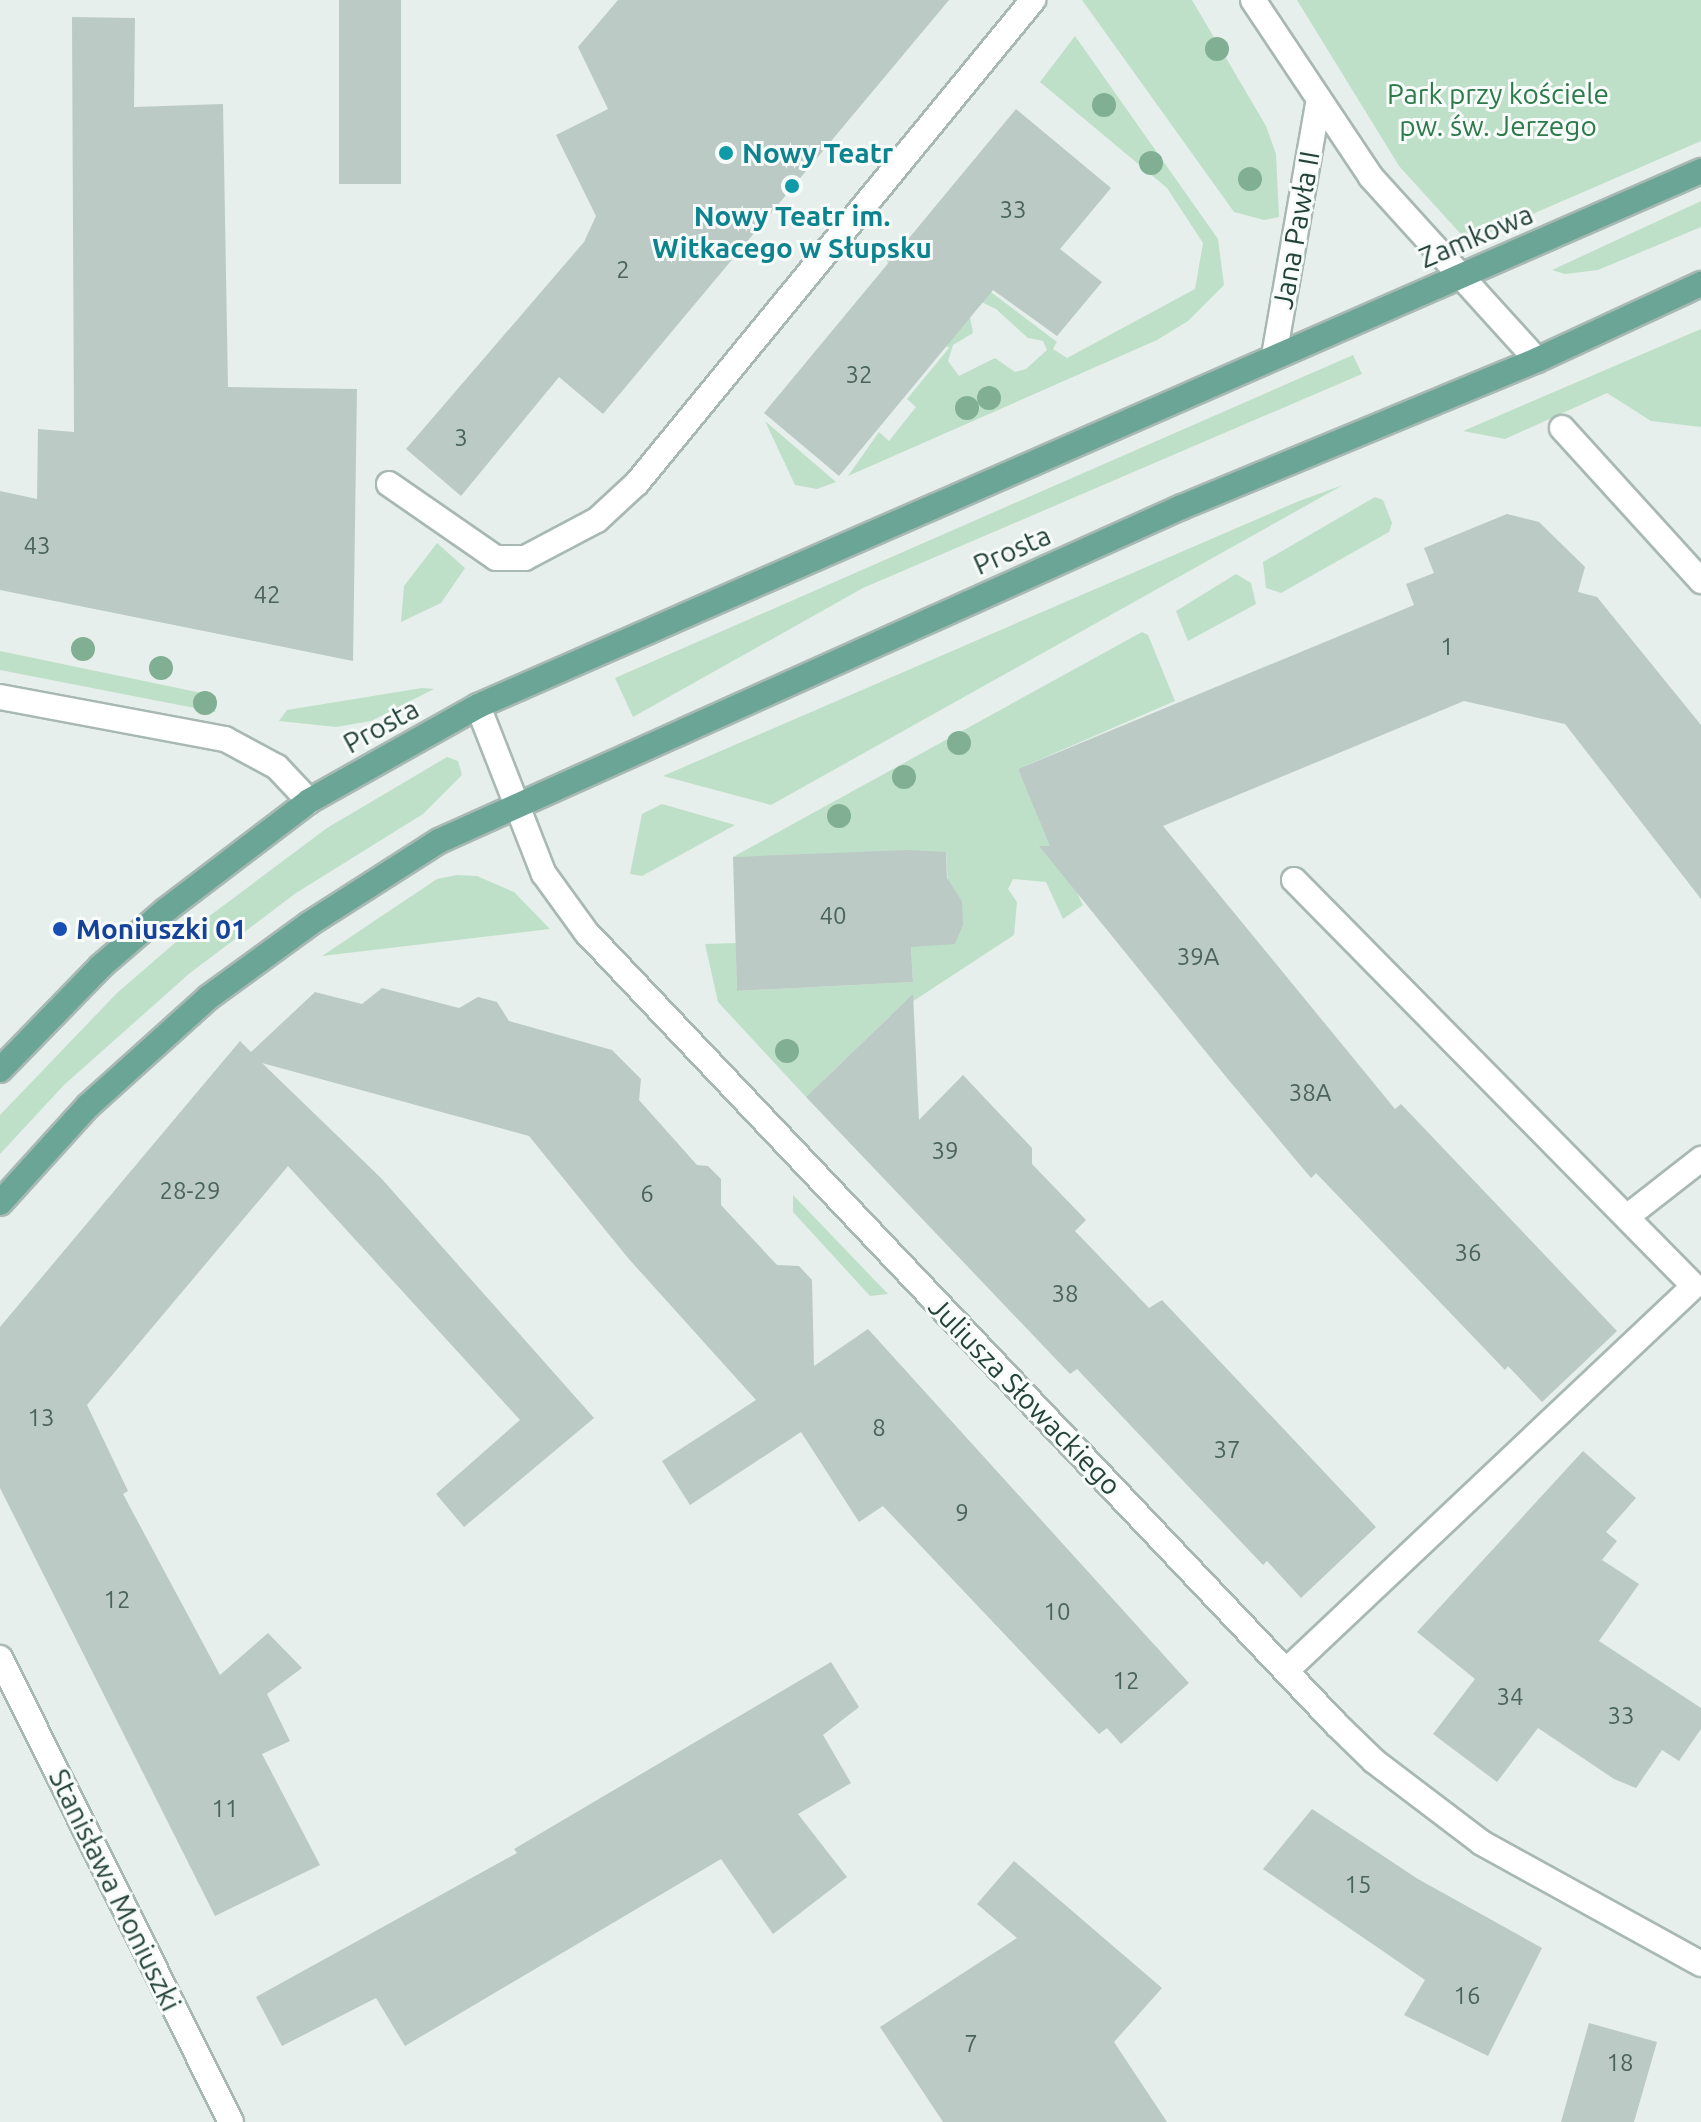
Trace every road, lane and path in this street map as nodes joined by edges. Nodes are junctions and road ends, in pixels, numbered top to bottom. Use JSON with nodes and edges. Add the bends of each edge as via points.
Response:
{"nodes":[{"id":1,"x":1033,"y":0,"type":"edge"},
{"id":2,"x":1253,"y":0,"type":"edge"},
{"id":3,"x":1318,"y":105,"type":"junction"},
{"id":4,"x":1701,"y":171,"type":"edge"},
{"id":5,"x":1456,"y":277,"type":"junction"},
{"id":6,"x":1701,"y":284,"type":"edge"},
{"id":7,"x":1274,"y":356,"type":"junction"},
{"id":8,"x":1537,"y":360,"type":"junction"},
{"id":9,"x":1562,"y":428,"type":"dead end"},
{"id":10,"x":389,"y":484,"type":"dead end"},
{"id":11,"x":1701,"y":581,"type":"edge"},
{"id":12,"x":0,"y":697,"type":"edge"},
{"id":13,"x":478,"y":706,"type":"junction"},
{"id":14,"x":309,"y":801,"type":"junction"},
{"id":15,"x":516,"y":803,"type":"junction"},
{"id":16,"x":1294,"y":880,"type":"dead end"},
{"id":17,"x":0,"y":1070,"type":"edge"},
{"id":18,"x":1701,"y":1159,"type":"edge"},
{"id":19,"x":0,"y":1203,"type":"edge"},
{"id":20,"x":1628,"y":1216,"type":"junction"},
{"id":21,"x":0,"y":1658,"type":"edge"},
{"id":22,"x":1286,"y":1671,"type":"junction"},
{"id":23,"x":1701,"y":1964,"type":"edge"},
{"id":24,"x":231,"y":2122,"type":"edge"}],
"edges":[{"from":1,"to":10,"type":"street","via":[[637,483],[597,520],[525,558],[496,558]]},
{"from":2,"to":3,"type":"street","name":"Jana Pawła II"},
{"from":3,"to":5,"type":"street","name":"Jana Pawła II"},
{"from":3,"to":7,"type":"street","name":"Jana Pawła II"},
{"from":4,"to":5,"type":"main road","name":"Zamkowa"},
{"from":5,"to":7,"type":"main road","name":"Zamkowa"},
{"from":5,"to":8,"type":"street","name":"Jana Pawła II"},
{"from":6,"to":8,"type":"main road"},
{"from":7,"to":13,"type":"main road","name":"Prosta"},
{"from":8,"to":15,"type":"main road","name":"Prosta","via":[[1182,507]]},
{"from":9,"to":11,"type":"street"},
{"from":12,"to":14,"type":"street","via":[[225,739],[277,767]]},
{"from":13,"to":14,"type":"main road","name":"Prosta"},
{"from":13,"to":15,"type":"street","name":"Juliusza Słowackiego"},
{"from":14,"to":17,"type":"main road","name":"Prosta","via":[[100,967]]},
{"from":15,"to":19,"type":"main road","name":"Prosta","via":[[366,886],[219,989],[88,1106]]},
{"from":15,"to":22,"type":"street","name":"Juliusza Słowackiego","via":[[544,874],[586,932]]},
{"from":16,"to":20,"type":"street"},
{"from":18,"to":20,"type":"street"},
{"from":20,"to":22,"type":"street","via":[[1694,1286]]},
{"from":21,"to":24,"type":"street","name":"Stanisława Moniuszki"},
{"from":22,"to":23,"type":"street","name":"Juliusza Słowackiego","via":[[1374,1761],[1482,1843]]}]}
